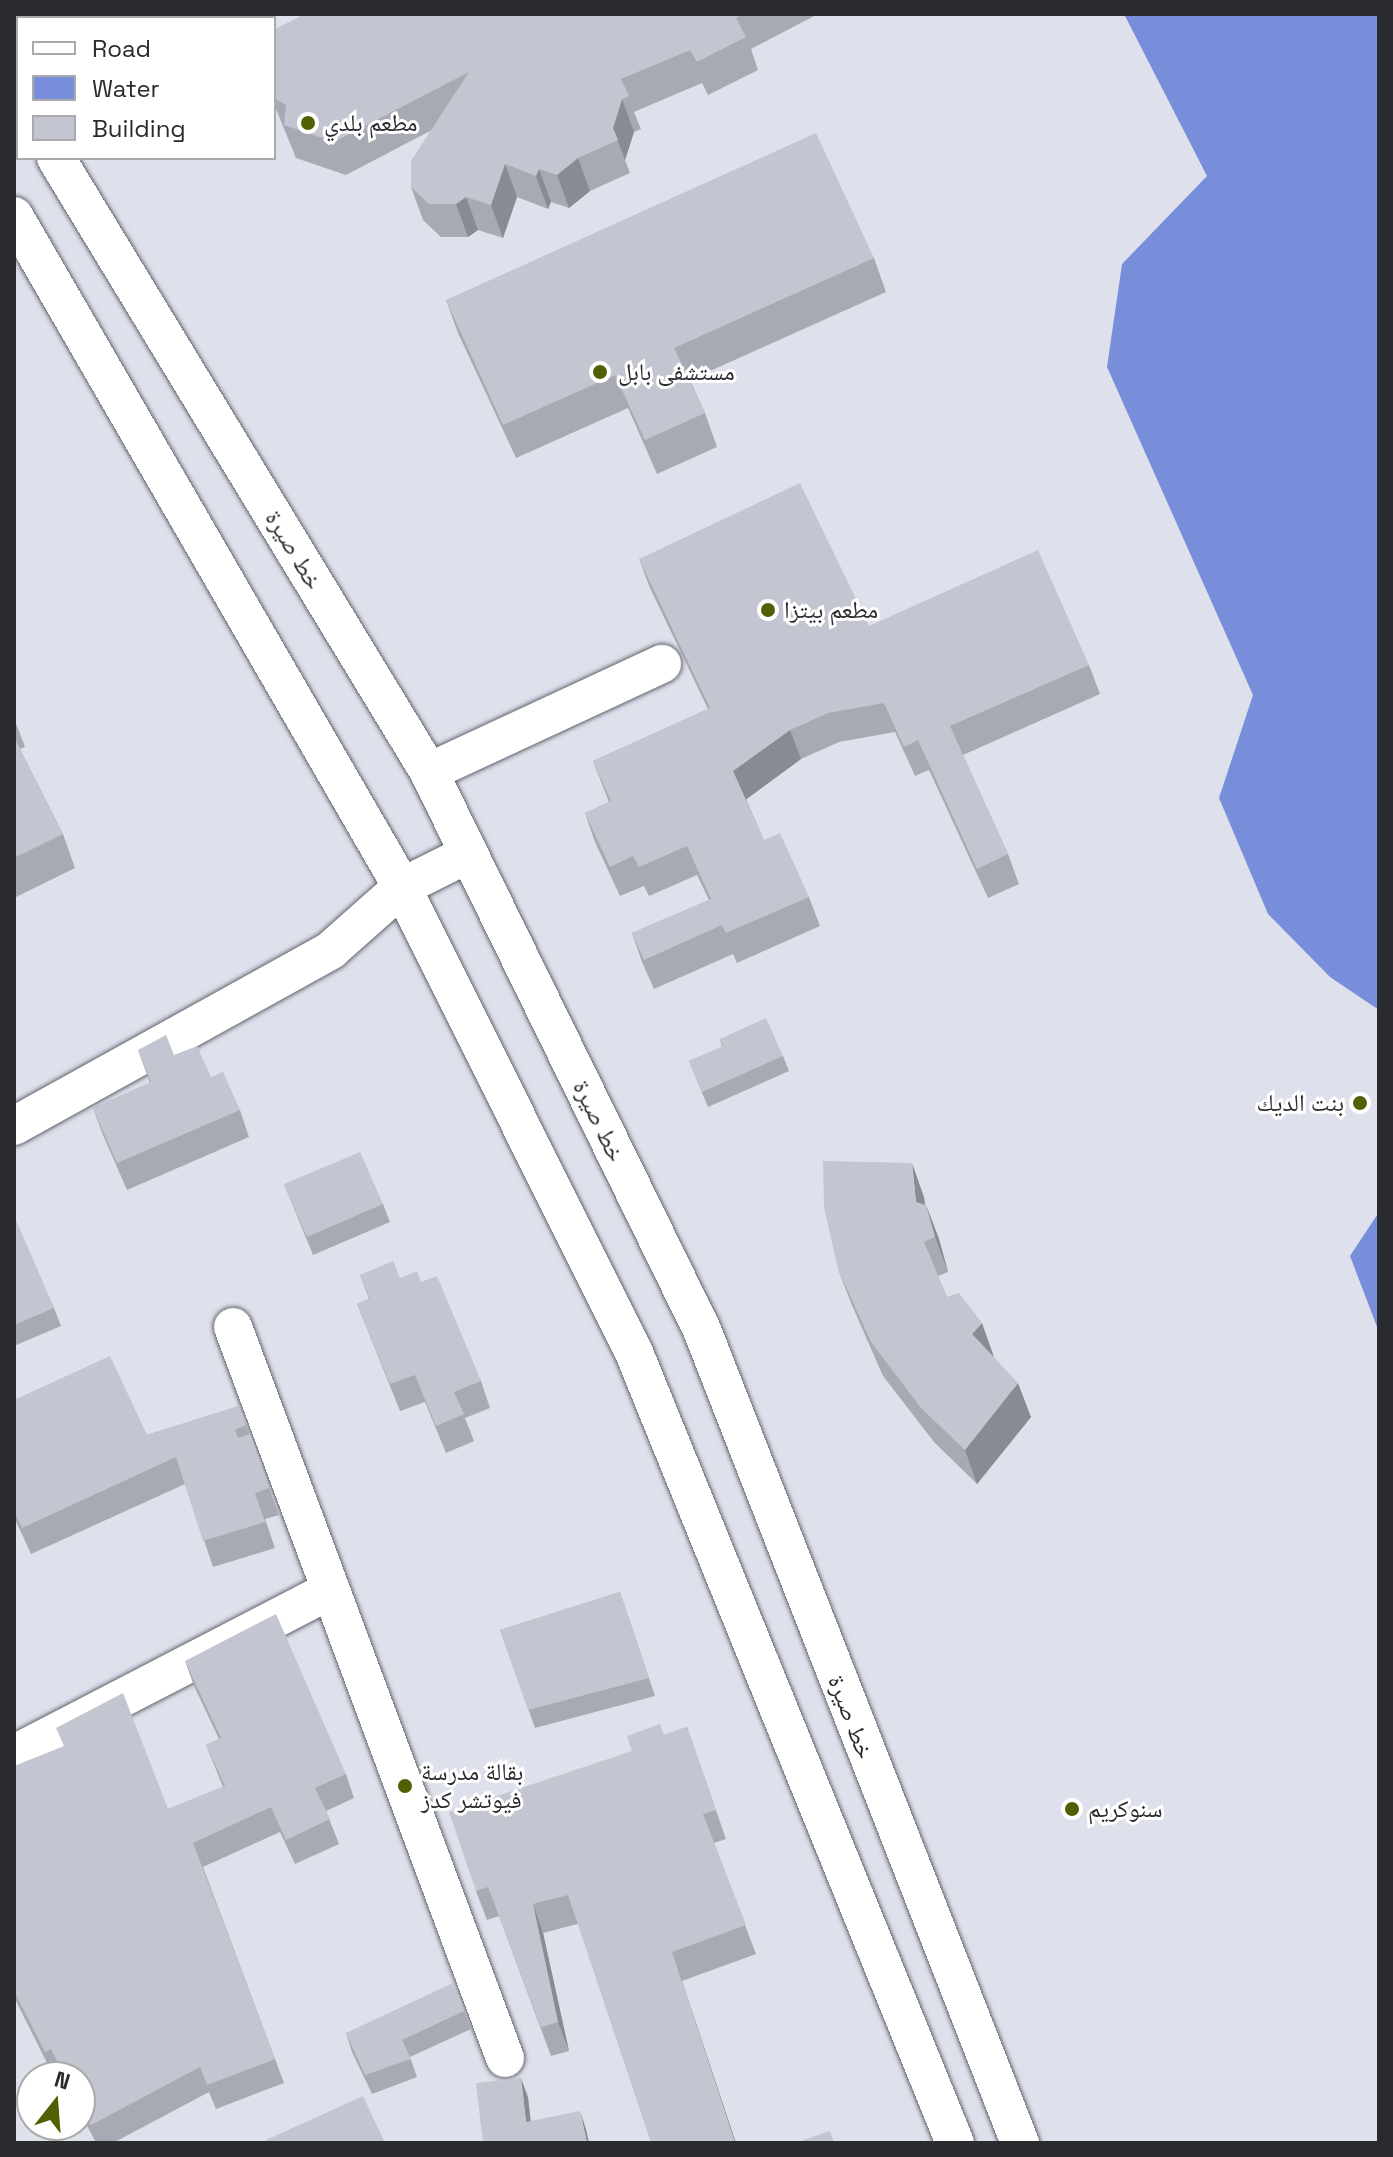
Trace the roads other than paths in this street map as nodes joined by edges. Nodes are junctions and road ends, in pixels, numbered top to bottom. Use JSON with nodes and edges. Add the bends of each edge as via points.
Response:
{"nodes":[{"id":1,"x":57,"y":160,"type":"edge"},
{"id":2,"x":14,"y":216,"type":"edge"},
{"id":3,"x":662,"y":664,"type":"dead end"},
{"id":4,"x":429,"y":772,"type":"junction"},
{"id":5,"x":468,"y":854,"type":"junction"},
{"id":6,"x":402,"y":887,"type":"junction"},
{"id":7,"x":14,"y":1126,"type":"edge"},
{"id":8,"x":233,"y":1327,"type":"dead end"},
{"id":9,"x":327,"y":1592,"type":"junction"},
{"id":10,"x":14,"y":1754,"type":"edge"},
{"id":11,"x":505,"y":2058,"type":"dead end"},
{"id":12,"x":955,"y":2143,"type":"edge"},
{"id":13,"x":1020,"y":2143,"type":"edge"}],
"edges":[{"from":1,"to":4,"type":"street","name":"خط صيرة"},
{"from":2,"to":6,"type":"street"},
{"from":3,"to":4,"type":"street"},
{"from":4,"to":5,"type":"street","name":"خط صيرة"},
{"from":5,"to":6,"type":"street"},
{"from":5,"to":13,"type":"street","name":"خط صيرة","via":[[702,1330]]},
{"from":6,"to":7,"type":"street","via":[[331,950]]},
{"from":6,"to":12,"type":"street","via":[[635,1355]]},
{"from":8,"to":9,"type":"street"},
{"from":9,"to":10,"type":"street"},
{"from":9,"to":11,"type":"street"}]}
